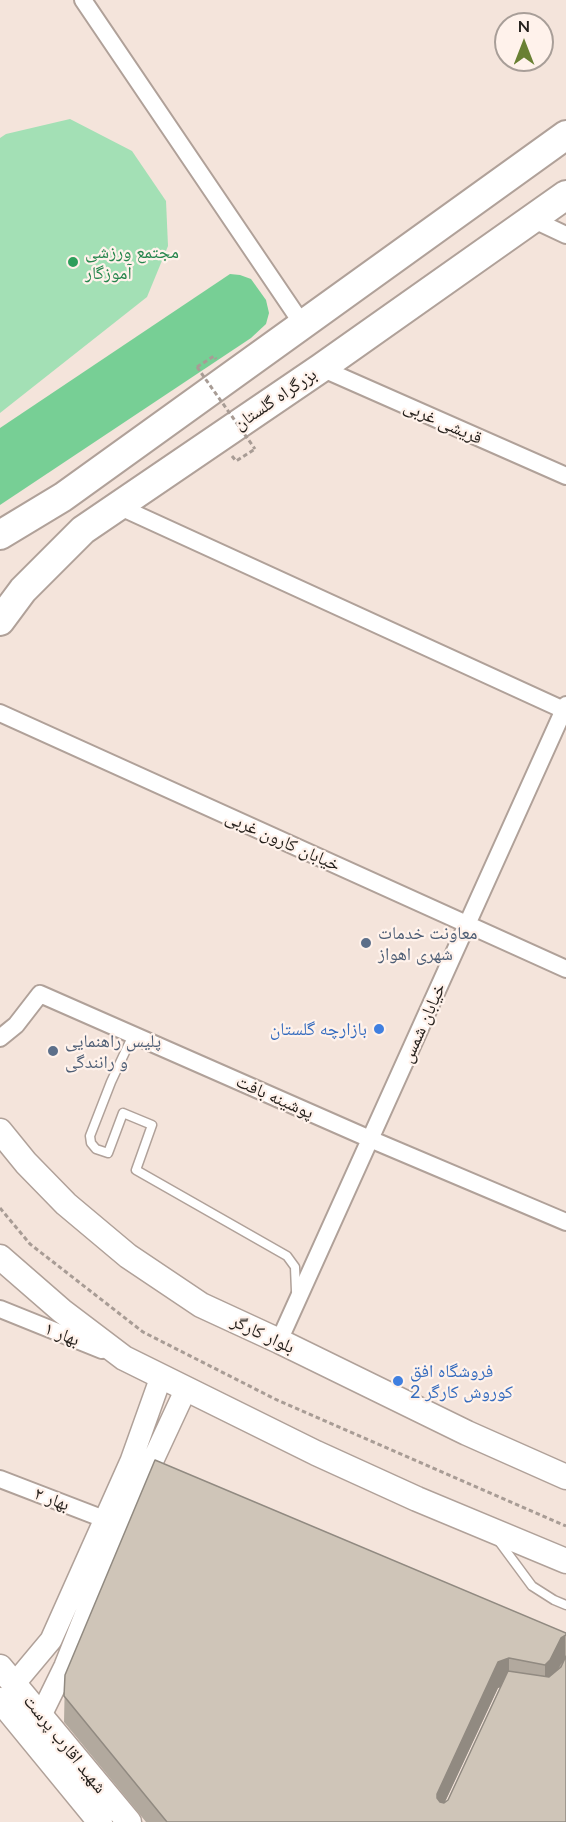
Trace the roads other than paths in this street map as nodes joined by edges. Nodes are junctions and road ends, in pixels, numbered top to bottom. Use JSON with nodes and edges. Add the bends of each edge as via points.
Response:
{"nodes":[{"id":1,"x":84,"y":0,"type":"edge"},
{"id":2,"x":566,"y":135,"type":"edge"},
{"id":3,"x":566,"y":195,"type":"edge"},
{"id":4,"x":531,"y":219,"type":"junction"},
{"id":5,"x":566,"y":235,"type":"edge"},
{"id":6,"x":303,"y":325,"type":"junction"},
{"id":7,"x":321,"y":368,"type":"junction"},
{"id":8,"x":566,"y":476,"type":"edge"},
{"id":9,"x":118,"y":506,"type":"junction"},
{"id":10,"x":0,"y":535,"type":"edge"},
{"id":11,"x":11,"y":597,"type":"edge"},
{"id":12,"x":0,"y":621,"type":"edge"},
{"id":13,"x":565,"y":709,"type":"edge"},
{"id":14,"x":0,"y":712,"type":"edge"},
{"id":15,"x":467,"y":924,"type":"junction"},
{"id":16,"x":566,"y":969,"type":"edge"},
{"id":17,"x":133,"y":1035,"type":"junction"},
{"id":18,"x":0,"y":1038,"type":"edge"},
{"id":19,"x":0,"y":1131,"type":"edge"},
{"id":20,"x":370,"y":1139,"type":"junction"},
{"id":21,"x":566,"y":1222,"type":"edge"},
{"id":22,"x":0,"y":1257,"type":"edge"},
{"id":23,"x":297,"y":1302,"type":"junction"},
{"id":24,"x":0,"y":1309,"type":"edge"},
{"id":25,"x":279,"y":1341,"type":"junction"},
{"id":26,"x":124,"y":1358,"type":"junction"},
{"id":27,"x":161,"y":1377,"type":"junction"},
{"id":28,"x":186,"y":1389,"type":"junction"},
{"id":29,"x":566,"y":1477,"type":"edge"},
{"id":30,"x":0,"y":1479,"type":"edge"},
{"id":31,"x":104,"y":1519,"type":"junction"},
{"id":32,"x":491,"y":1530,"type":"junction"},
{"id":33,"x":566,"y":1561,"type":"edge"},
{"id":34,"x":566,"y":1605,"type":"edge"},
{"id":35,"x":5,"y":1683,"type":"edge"},
{"id":36,"x":41,"y":1715,"type":"junction"},
{"id":37,"x":100,"y":1822,"type":"edge"},
{"id":38,"x":129,"y":1822,"type":"edge"}],
"edges":[{"from":1,"to":6,"type":"street"},
{"from":2,"to":6,"type":"highway"},
{"from":3,"to":4,"type":"highway","name":"بزرگراه گلستان"},
{"from":4,"to":5,"type":"street"},
{"from":4,"to":7,"type":"highway","name":"بزرگراه گلستان"},
{"from":6,"to":10,"type":"highway","via":[[63,497]]},
{"from":7,"to":8,"type":"street","name":"قریشی غربی"},
{"from":7,"to":9,"type":"highway","name":"بزرگراه گلستان"},
{"from":9,"to":11,"type":"highway","name":"بزرگراه گلستان","via":[[83,530]]},
{"from":9,"to":13,"type":"street"},
{"from":11,"to":12,"type":"highway","name":"بزرگراه گلستان"},
{"from":13,"to":15,"type":"street","name":"خیابان شمس"},
{"from":14,"to":15,"type":"street","name":"خیابان کارون غربی"},
{"from":15,"to":16,"type":"street","name":"خیابان کارون غربی"},
{"from":15,"to":20,"type":"street","name":"خیابان شمس"},
{"from":17,"to":18,"type":"street","name":"پوشینه بافت","via":[[40,994],[16,1025]]},
{"from":17,"to":20,"type":"street","name":"پوشینه بافت"},
{"from":17,"to":23,"type":"lane","via":[[111,1082],[90,1136],[91,1143],[108,1153],[123,1113],[152,1125],[136,1170],[287,1256],[295,1267]]},
{"from":19,"to":25,"type":"main road","name":"بلوار کارگر","via":[[66,1203],[128,1256],[201,1305]]},
{"from":20,"to":21,"type":"street","name":"پوشینه بافت"},
{"from":20,"to":23,"type":"street","name":"خیابان شمس"},
{"from":22,"to":26,"type":"main road"},
{"from":23,"to":25,"type":"street","name":"خیابان شمس"},
{"from":24,"to":26,"type":"street","name":"بهار ۱"},
{"from":25,"to":29,"type":"main road","name":"بلوار کارگر"},
{"from":26,"to":27,"type":"main road"},
{"from":27,"to":28,"type":"main road"},
{"from":27,"to":31,"type":"street","via":[[131,1461]]},
{"from":28,"to":32,"type":"main road","via":[[326,1458]]},
{"from":28,"to":36,"type":"street"},
{"from":30,"to":31,"type":"street","name":"بهار ۲"},
{"from":31,"to":35,"type":"street","via":[[51,1640]]},
{"from":32,"to":33,"type":"main road"},
{"from":32,"to":34,"type":"lane","via":[[532,1586]]},
{"from":35,"to":36,"type":"main road","name":"شهید اقارب پرست"},
{"from":35,"to":37,"type":"main road","name":"شهید اقارب پرست"},
{"from":36,"to":38,"type":"main road","name":"شهید اقارب پرست"}]}
